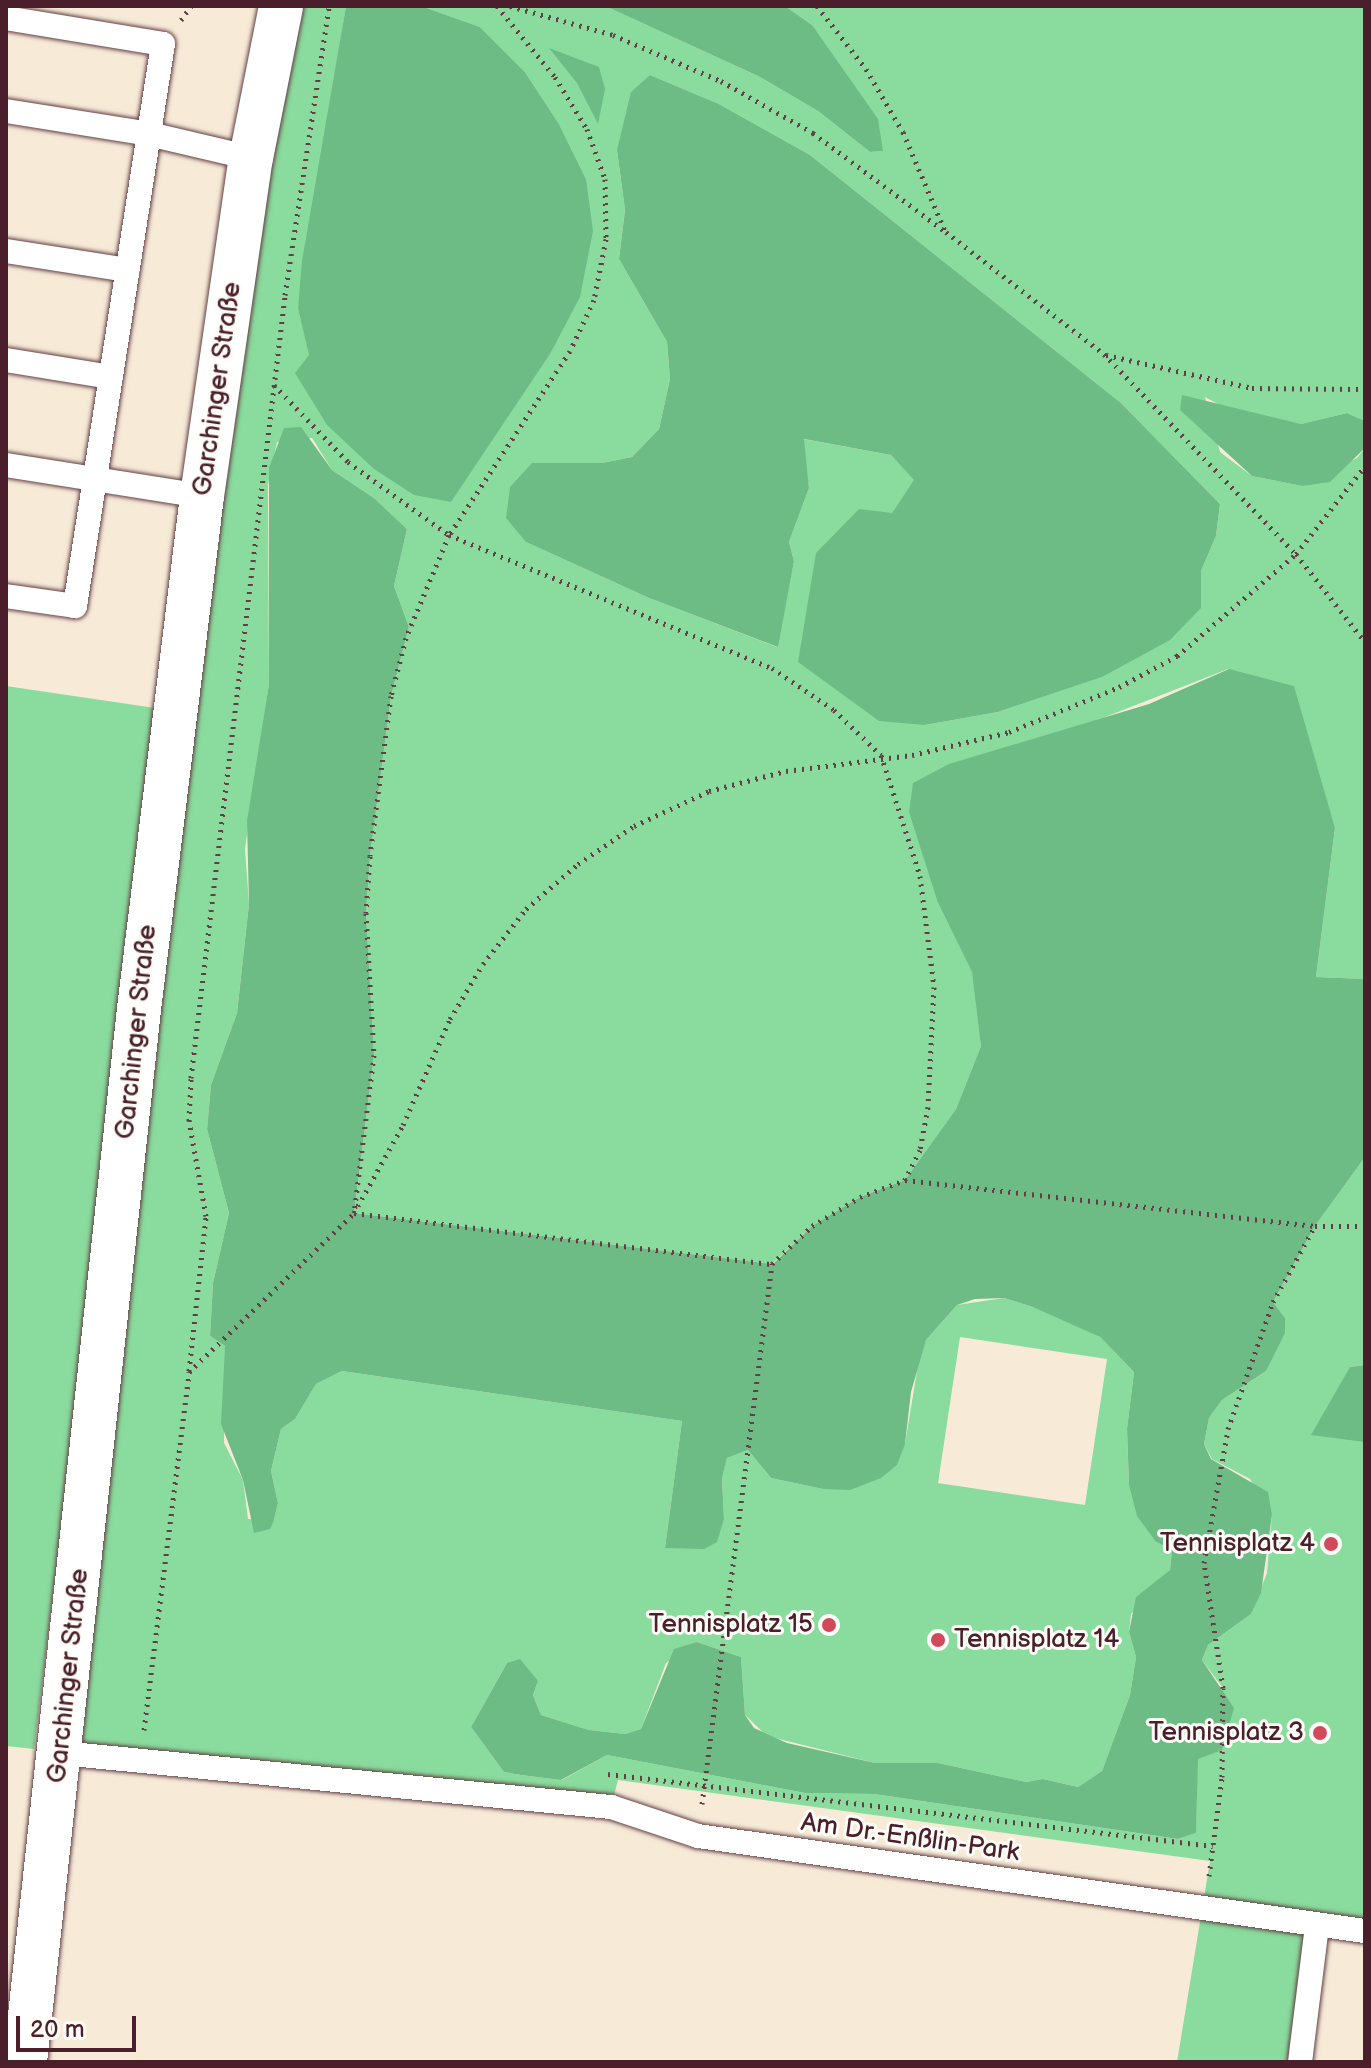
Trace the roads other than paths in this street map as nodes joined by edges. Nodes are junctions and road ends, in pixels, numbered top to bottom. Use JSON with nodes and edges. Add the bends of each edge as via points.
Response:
{"nodes":[{"id":1,"x":281,"y":6,"type":"edge"},
{"id":2,"x":6,"y":18,"type":"edge"},
{"id":3,"x":6,"y":111,"type":"edge"},
{"id":4,"x":149,"y":134,"type":"junction"},
{"id":5,"x":251,"y":158,"type":"junction"},
{"id":6,"x":6,"y":251,"type":"edge"},
{"id":7,"x":128,"y":270,"type":"junction"},
{"id":8,"x":6,"y":360,"type":"edge"},
{"id":9,"x":111,"y":377,"type":"junction"},
{"id":10,"x":6,"y":465,"type":"edge"},
{"id":11,"x":95,"y":479,"type":"junction"},
{"id":12,"x":202,"y":496,"type":"junction"},
{"id":13,"x":6,"y":596,"type":"edge"},
{"id":14,"x":61,"y":1753,"type":"junction"},
{"id":15,"x":1317,"y":1926,"type":"junction"},
{"id":16,"x":1365,"y":1931,"type":"edge"},
{"id":17,"x":25,"y":2062,"type":"edge"},
{"id":18,"x":1300,"y":2062,"type":"edge"}],
"edges":[{"from":1,"to":5,"type":"street","name":"Garchinger Straße"},
{"from":2,"to":4,"type":"lane","via":[[163,44]]},
{"from":3,"to":4,"type":"lane"},
{"from":4,"to":5,"type":"lane"},
{"from":4,"to":7,"type":"lane"},
{"from":5,"to":12,"type":"street","name":"Garchinger Straße"},
{"from":6,"to":7,"type":"lane"},
{"from":7,"to":9,"type":"lane"},
{"from":8,"to":9,"type":"lane"},
{"from":9,"to":11,"type":"lane"},
{"from":10,"to":11,"type":"lane"},
{"from":11,"to":12,"type":"lane"},
{"from":11,"to":13,"type":"lane","via":[[75,606]]},
{"from":12,"to":14,"type":"street","name":"Garchinger Straße","via":[[139,1009]]},
{"from":14,"to":15,"type":"lane","name":"Am Dr.-Enßlin-Park","via":[[611,1807],[698,1836]]},
{"from":14,"to":17,"type":"street","name":"Garchinger Straße"},
{"from":15,"to":16,"type":"lane","name":"Am Dr.-Enßlin-Park"},
{"from":15,"to":18,"type":"lane"}]}
